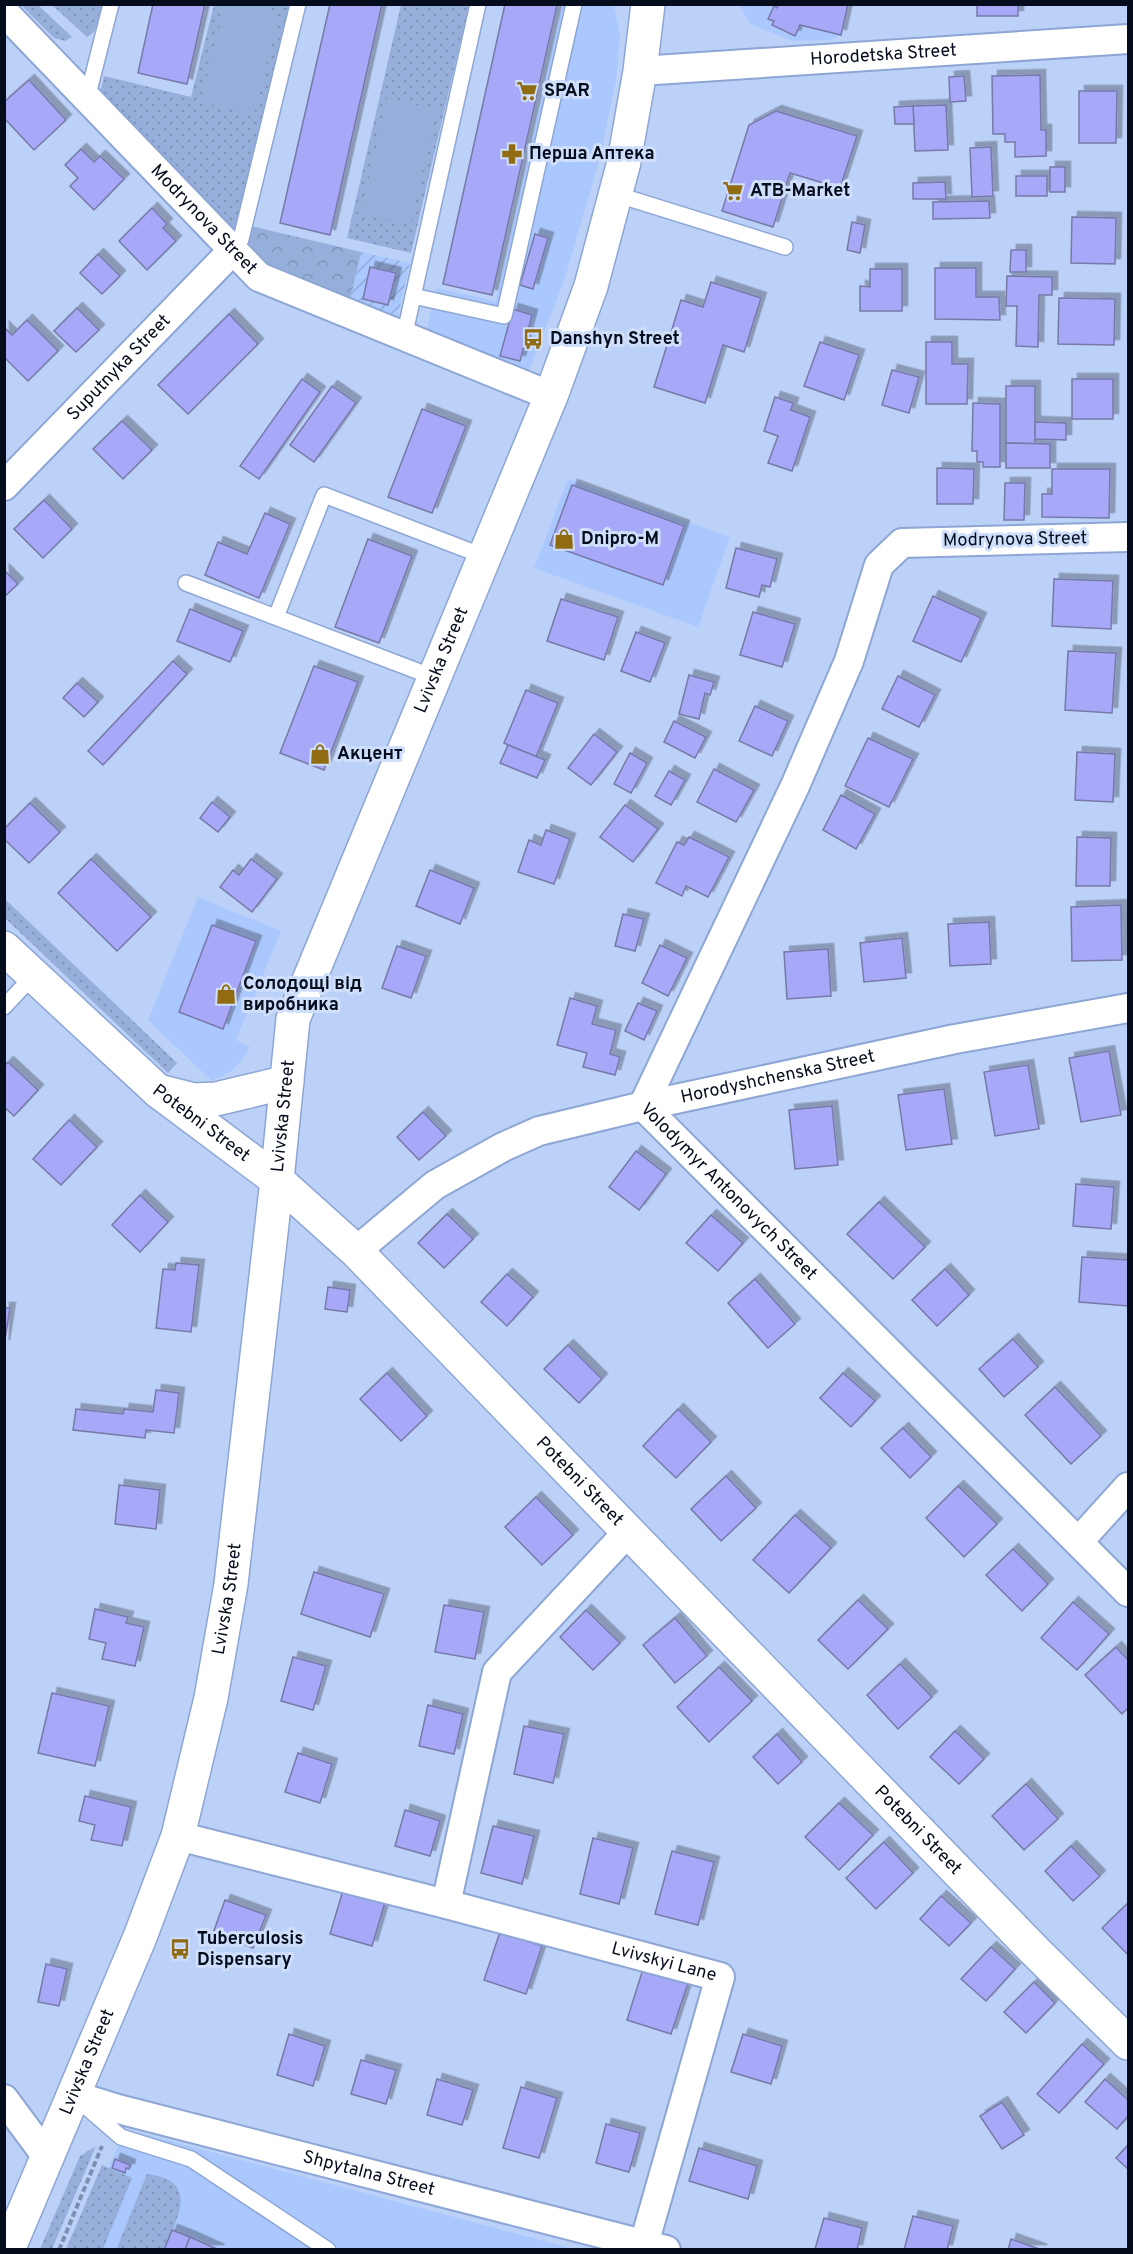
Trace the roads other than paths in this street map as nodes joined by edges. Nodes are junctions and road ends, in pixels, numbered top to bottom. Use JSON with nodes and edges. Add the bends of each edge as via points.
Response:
{"nodes":[{"id":1,"x":111,"y":4,"type":"edge"},
{"id":2,"x":298,"y":4,"type":"edge"},
{"id":3,"x":478,"y":4,"type":"edge"},
{"id":4,"x":574,"y":4,"type":"edge"},
{"id":5,"x":648,"y":4,"type":"edge"},
{"id":6,"x":4,"y":12,"type":"edge"},
{"id":7,"x":1128,"y":39,"type":"edge"},
{"id":8,"x":640,"y":71,"type":"junction"},
{"id":9,"x":87,"y":99,"type":"junction"},
{"id":10,"x":615,"y":195,"type":"junction"},
{"id":11,"x":785,"y":247,"type":"dead end"},
{"id":12,"x":233,"y":250,"type":"junction"},
{"id":13,"x":413,"y":296,"type":"junction"},
{"id":14,"x":404,"y":337,"type":"junction"},
{"id":15,"x":551,"y":396,"type":"junction"},
{"id":16,"x":4,"y":486,"type":"edge"},
{"id":17,"x":1128,"y":537,"type":"edge"},
{"id":18,"x":902,"y":543,"type":"joint"},
{"id":19,"x":483,"y":556,"type":"junction"},
{"id":20,"x":186,"y":583,"type":"dead end"},
{"id":21,"x":276,"y":617,"type":"junction"},
{"id":22,"x":433,"y":677,"type":"junction"},
{"id":23,"x":4,"y":948,"type":"edge"},
{"id":24,"x":33,"y":976,"type":"junction"},
{"id":25,"x":4,"y":1007,"type":"edge"},
{"id":26,"x":1128,"y":1008,"type":"edge"},
{"id":27,"x":287,"y":1082,"type":"junction"},
{"id":28,"x":158,"y":1091,"type":"junction"},
{"id":29,"x":643,"y":1106,"type":"junction"},
{"id":30,"x":278,"y":1180,"type":"junction"},
{"id":31,"x":356,"y":1251,"type":"junction"},
{"id":32,"x":1128,"y":1487,"type":"edge"},
{"id":33,"x":627,"y":1533,"type":"junction"},
{"id":34,"x":1079,"y":1541,"type":"junction"},
{"id":35,"x":1128,"y":1592,"type":"edge"},
{"id":36,"x":178,"y":1836,"type":"junction"},
{"id":37,"x":446,"y":1904,"type":"junction"},
{"id":38,"x":1128,"y":2043,"type":"edge"},
{"id":39,"x":73,"y":2095,"type":"junction"},
{"id":40,"x":4,"y":2098,"type":"edge"},
{"id":41,"x":47,"y":2157,"type":"junction"},
{"id":42,"x":655,"y":2247,"type":"edge"},
{"id":43,"x":8,"y":2250,"type":"edge"},
{"id":44,"x":328,"y":2250,"type":"edge"}],
"edges":[{"from":1,"to":9,"type":"lane"},
{"from":2,"to":12,"type":"lane","via":[[241,239]]},
{"from":3,"to":13,"type":"lane"},
{"from":4,"to":13,"type":"lane","via":[[504,316]]},
{"from":5,"to":8,"type":"main road","name":"Lvivska Street"},
{"from":6,"to":9,"type":"street","name":"Modrynova Street"},
{"from":7,"to":8,"type":"street","name":"Horodetska Street"},
{"from":8,"to":10,"type":"main road","name":"Lvivska Street"},
{"from":9,"to":12,"type":"street","name":"Modrynova Street"},
{"from":10,"to":11,"type":"lane"},
{"from":10,"to":15,"type":"main road","name":"Lvivska Street","via":[[591,286]]},
{"from":12,"to":14,"type":"street","name":"Modrynova Street","via":[[259,277]]},
{"from":12,"to":16,"type":"street","name":"Suputnyka Street"},
{"from":13,"to":14,"type":"lane"},
{"from":14,"to":15,"type":"street","name":"Modrynova Street"},
{"from":15,"to":19,"type":"main road","name":"Lvivska Street"},
{"from":17,"to":18,"type":"street","name":"Modrynova Street"},
{"from":18,"to":29,"type":"street","name":"Volodymyr Antonovych Street","via":[[879,565],[849,661],[795,786]]},
{"from":19,"to":21,"type":"lane","via":[[324,495]]},
{"from":19,"to":22,"type":"main road","name":"Lvivska Street"},
{"from":20,"to":21,"type":"lane"},
{"from":21,"to":22,"type":"lane"},
{"from":22,"to":27,"type":"main road","name":"Lvivska Street","via":[[293,1019]]},
{"from":23,"to":24,"type":"main road","name":"Potebni Street"},
{"from":24,"to":25,"type":"lane"},
{"from":24,"to":28,"type":"main road","name":"Potebni Street"},
{"from":26,"to":29,"type":"street","name":"Horodyshchenska Street","via":[[955,1039]]},
{"from":27,"to":28,"type":"main road","via":[[216,1099],[194,1100]]},
{"from":27,"to":30,"type":"main road","name":"Lvivska Street"},
{"from":28,"to":30,"type":"main road","name":"Potebni Street"},
{"from":29,"to":31,"type":"street","name":"Horodyshchenska Street","via":[[539,1131],[503,1146],[435,1185]]},
{"from":29,"to":34,"type":"street","name":"Volodymyr Antonovych Street"},
{"from":30,"to":31,"type":"main road","name":"Potebni Street"},
{"from":30,"to":36,"type":"main road","name":"Lvivska Street","via":[[231,1584],[211,1698]]},
{"from":31,"to":33,"type":"main road","name":"Potebni Street"},
{"from":32,"to":34,"type":"street"},
{"from":33,"to":37,"type":"street","via":[[497,1672]]},
{"from":33,"to":38,"type":"main road","name":"Potebni Street"},
{"from":34,"to":35,"type":"street","name":"Volodymyr Antonovych Street"},
{"from":36,"to":37,"type":"street","name":"Lvivskyi Lane"},
{"from":36,"to":39,"type":"main road","name":"Lvivska Street"},
{"from":37,"to":42,"type":"street","name":"Lvivskyi Lane","via":[[720,1977]]},
{"from":39,"to":41,"type":"main road","name":"Lvivska Street"},
{"from":39,"to":42,"type":"street","name":"Shpytalna Street"},
{"from":39,"to":44,"type":"lane","via":[[121,2137],[192,2159]]},
{"from":40,"to":41,"type":"street"},
{"from":41,"to":43,"type":"main road","name":"Lvivska Street"}]}
